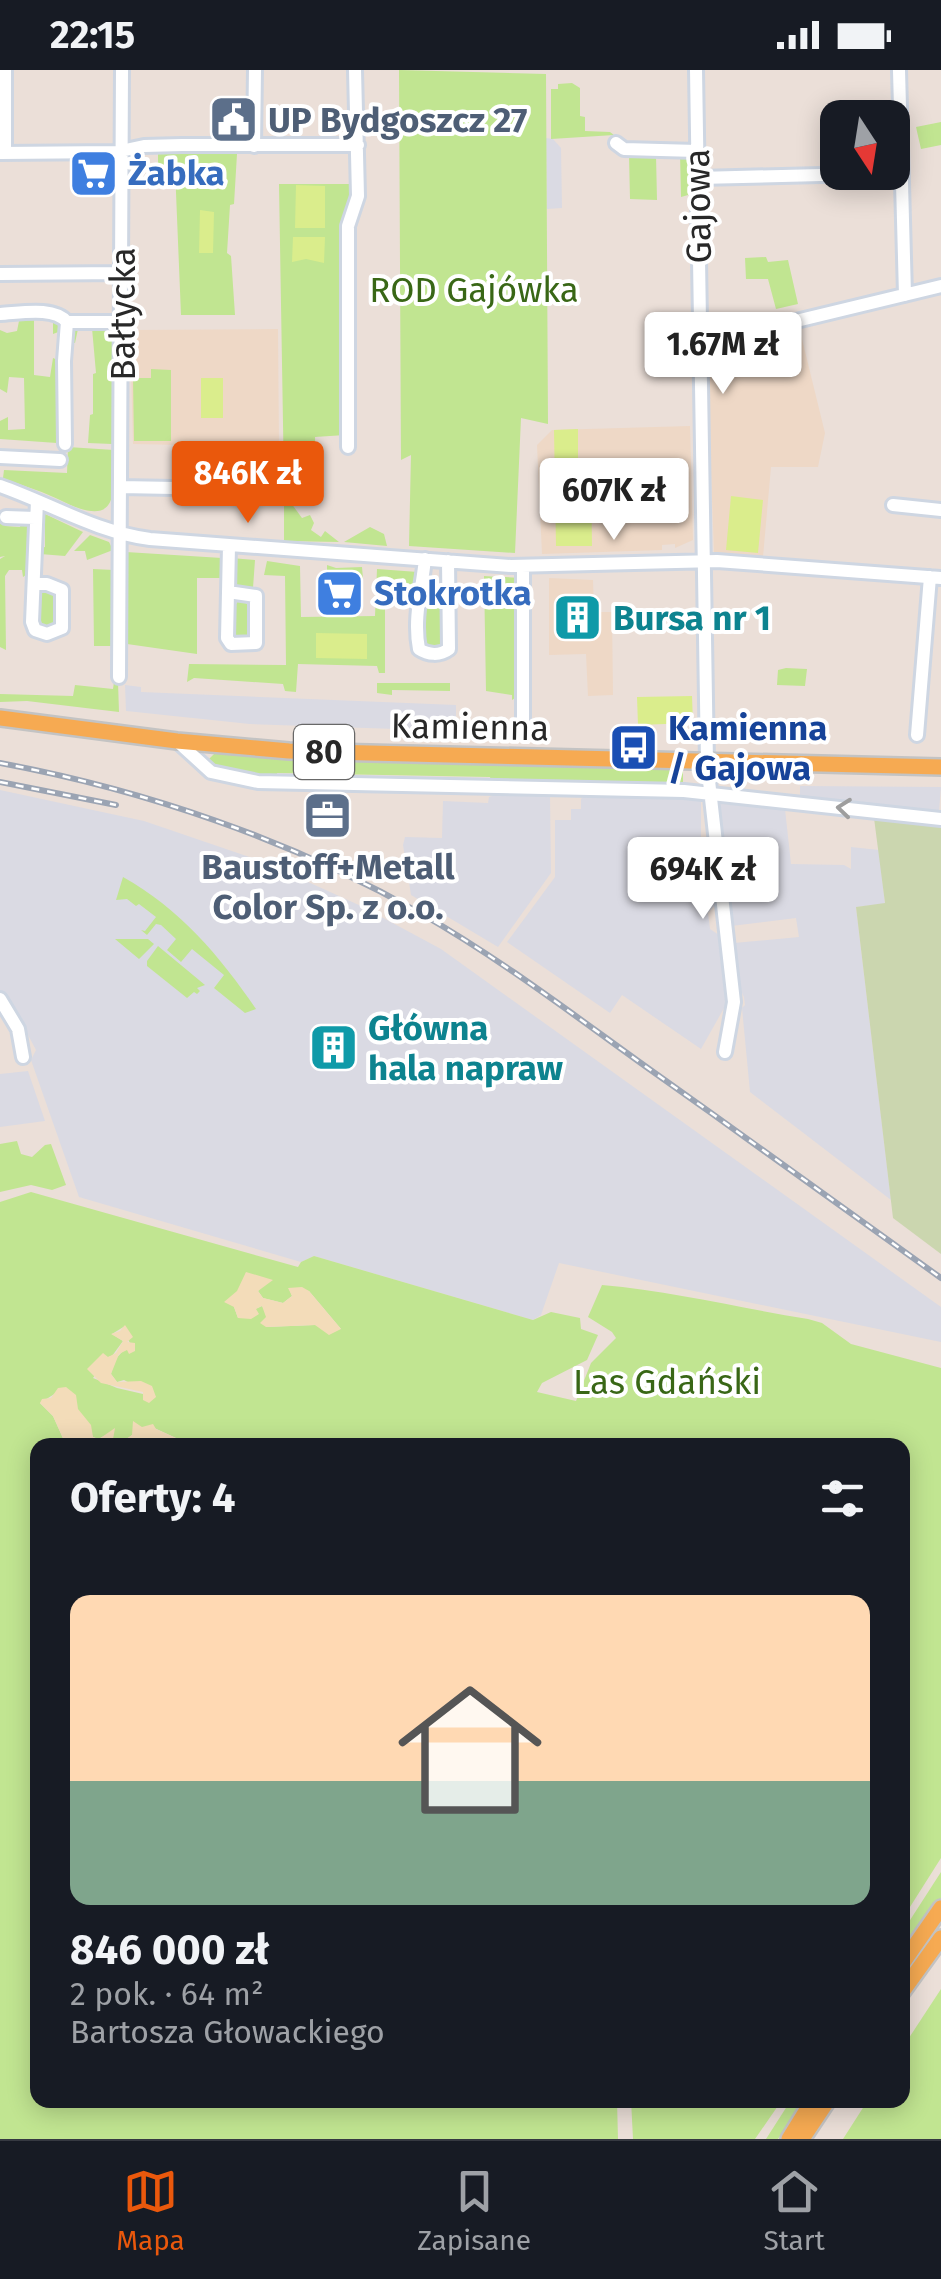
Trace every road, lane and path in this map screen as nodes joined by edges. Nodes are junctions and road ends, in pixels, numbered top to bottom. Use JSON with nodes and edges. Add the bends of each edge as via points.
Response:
{"nodes":[{"id":1,"x":5,"y":70,"type":"edge"},
{"id":2,"x":122,"y":70,"type":"edge"},
{"id":3,"x":255,"y":70,"type":"edge"},
{"id":4,"x":356,"y":70,"type":"edge"},
{"id":5,"x":696,"y":70,"type":"edge"},
{"id":6,"x":899,"y":70,"type":"edge"},
{"id":7,"x":900,"y":100,"type":"edge"},
{"id":8,"x":616,"y":143,"type":"dead end"},
{"id":9,"x":358,"y":145,"type":"junction"},
{"id":10,"x":254,"y":146,"type":"junction"},
{"id":11,"x":123,"y":151,"type":"junction"},
{"id":12,"x":698,"y":151,"type":"junction"},
{"id":13,"x":3,"y":153,"type":"edge"},
{"id":14,"x":820,"y":176,"type":"edge"},
{"id":15,"x":698,"y":178,"type":"junction"},
{"id":16,"x":902,"y":190,"type":"edge"},
{"id":17,"x":123,"y":273,"type":"junction"},
{"id":18,"x":0,"y":274,"type":"edge"},
{"id":19,"x":941,"y":286,"type":"edge"},
{"id":20,"x":905,"y":296,"type":"junction"},
{"id":21,"x":0,"y":314,"type":"edge"},
{"id":22,"x":67,"y":322,"type":"junction"},
{"id":23,"x":123,"y":322,"type":"junction"},
{"id":24,"x":701,"y":344,"type":"junction"},
{"id":25,"x":65,"y":444,"type":"dead end"},
{"id":26,"x":348,"y":446,"type":"dead end"},
{"id":27,"x":0,"y":457,"type":"edge"},
{"id":28,"x":60,"y":460,"type":"dead end"},
{"id":29,"x":0,"y":486,"type":"edge"},
{"id":30,"x":120,"y":487,"type":"junction"},
{"id":31,"x":282,"y":490,"type":"dead end"},
{"id":32,"x":37,"y":501,"type":"junction"},
{"id":33,"x":893,"y":505,"type":"dead end"},
{"id":34,"x":941,"y":510,"type":"edge"},
{"id":35,"x":6,"y":517,"type":"dead end"},
{"id":36,"x":35,"y":518,"type":"junction"},
{"id":37,"x":118,"y":534,"type":"junction"},
{"id":38,"x":229,"y":546,"type":"junction"},
{"id":39,"x":424,"y":560,"type":"junction"},
{"id":40,"x":448,"y":561,"type":"junction"},
{"id":41,"x":706,"y":561,"type":"junction"},
{"id":42,"x":524,"y":566,"type":"junction"},
{"id":43,"x":936,"y":578,"type":"edge"},
{"id":44,"x":35,"y":584,"type":"dead end"},
{"id":45,"x":228,"y":592,"type":"dead end"},
{"id":46,"x":448,"y":595,"type":"junction"},
{"id":47,"x":418,"y":596,"type":"junction"},
{"id":48,"x":119,"y":677,"type":"dead end"},
{"id":49,"x":0,"y":718,"type":"edge"},
{"id":50,"x":524,"y":727,"type":"dead end"},
{"id":51,"x":917,"y":735,"type":"dead end"},
{"id":52,"x":177,"y":742,"type":"junction"},
{"id":53,"x":217,"y":746,"type":"junction"},
{"id":54,"x":708,"y":762,"type":"junction"},
{"id":55,"x":206,"y":767,"type":"junction"},
{"id":56,"x":941,"y":767,"type":"edge"},
{"id":57,"x":710,"y":794,"type":"junction"},
{"id":58,"x":941,"y":820,"type":"edge"},
{"id":59,"x":0,"y":1000,"type":"edge"},
{"id":60,"x":725,"y":1052,"type":"dead end"},
{"id":61,"x":24,"y":1057,"type":"dead end"},
{"id":62,"x":941,"y":1908,"type":"edge"},
{"id":63,"x":941,"y":1938,"type":"edge"},
{"id":64,"x":910,"y":1953,"type":"edge"},
{"id":65,"x":910,"y":1981,"type":"edge"},
{"id":66,"x":809,"y":2108,"type":"edge"},
{"id":67,"x":823,"y":2108,"type":"edge"},
{"id":68,"x":788,"y":2139,"type":"edge"},
{"id":69,"x":802,"y":2139,"type":"edge"}],
"edges":[{"from":1,"to":13,"type":"street"},
{"from":2,"to":11,"type":"street","name":"Bałtycka"},
{"from":3,"to":10,"type":"street"},
{"from":4,"to":9,"type":"street"},
{"from":5,"to":12,"type":"street","name":"Gajowa"},
{"from":6,"to":7,"type":"street"},
{"from":8,"to":12,"type":"street","via":[[624,149]]},
{"from":9,"to":10,"type":"street"},
{"from":9,"to":26,"type":"street","via":[[358,196],[348,226]]},
{"from":10,"to":11,"type":"street"},
{"from":11,"to":13,"type":"street"},
{"from":11,"to":17,"type":"street","name":"Bałtycka"},
{"from":12,"to":15,"type":"street","name":"Gajowa"},
{"from":14,"to":15,"type":"street"},
{"from":15,"to":24,"type":"street","name":"Gajowa"},
{"from":16,"to":20,"type":"street"},
{"from":17,"to":18,"type":"street"},
{"from":17,"to":23,"type":"street","name":"Bałtycka"},
{"from":19,"to":20,"type":"street"},
{"from":20,"to":24,"type":"street"},
{"from":21,"to":22,"type":"street","via":[[59,314]]},
{"from":22,"to":23,"type":"street"},
{"from":22,"to":25,"type":"street","via":[[71,406]]},
{"from":23,"to":30,"type":"street","name":"Bałtycka"},
{"from":24,"to":41,"type":"street","name":"Gajowa"},
{"from":27,"to":28,"type":"street"},
{"from":29,"to":32,"type":"street"},
{"from":30,"to":31,"type":"street"},
{"from":30,"to":37,"type":"street","name":"Bałtycka"},
{"from":32,"to":36,"type":"street"},
{"from":32,"to":37,"type":"street"},
{"from":33,"to":34,"type":"street"},
{"from":35,"to":36,"type":"street"},
{"from":36,"to":44,"type":"street"},
{"from":37,"to":38,"type":"street"},
{"from":37,"to":48,"type":"street","name":"Bałtycka"},
{"from":38,"to":39,"type":"street"},
{"from":38,"to":45,"type":"street"},
{"from":39,"to":40,"type":"street"},
{"from":39,"to":47,"type":"street"},
{"from":40,"to":42,"type":"street"},
{"from":40,"to":46,"type":"street"},
{"from":41,"to":42,"type":"street"},
{"from":41,"to":43,"type":"street"},
{"from":41,"to":54,"type":"street","name":"Gajowa"},
{"from":42,"to":50,"type":"street"},
{"from":43,"to":51,"type":"street"},
{"from":46,"to":47,"type":"street"},
{"from":46,"to":47,"type":"street","via":[[449,649],[434,654],[419,649]]},
{"from":49,"to":52,"type":"main road","name":"Kamienna","number":"80"},
{"from":52,"to":53,"type":"main road","name":"Kamienna","number":"80"},
{"from":52,"to":55,"type":"street"},
{"from":53,"to":54,"type":"main road","name":"Kamienna","number":"80"},
{"from":53,"to":55,"type":"street","via":[[204,755]]},
{"from":54,"to":56,"type":"main road","name":"Kamienna","number":"80"},
{"from":54,"to":57,"type":"street","name":"Gajowa"},
{"from":55,"to":57,"type":"street","via":[[258,782]]},
{"from":58,"to":57,"type":"street","one_way":true},
{"from":57,"to":60,"type":"street","via":[[734,1002]]},
{"from":59,"to":61,"type":"street"},
{"from":62,"to":64,"type":"main road"},
{"from":63,"to":65,"type":"main road"},
{"from":66,"to":68,"type":"main road"},
{"from":67,"to":69,"type":"main road"}]}
